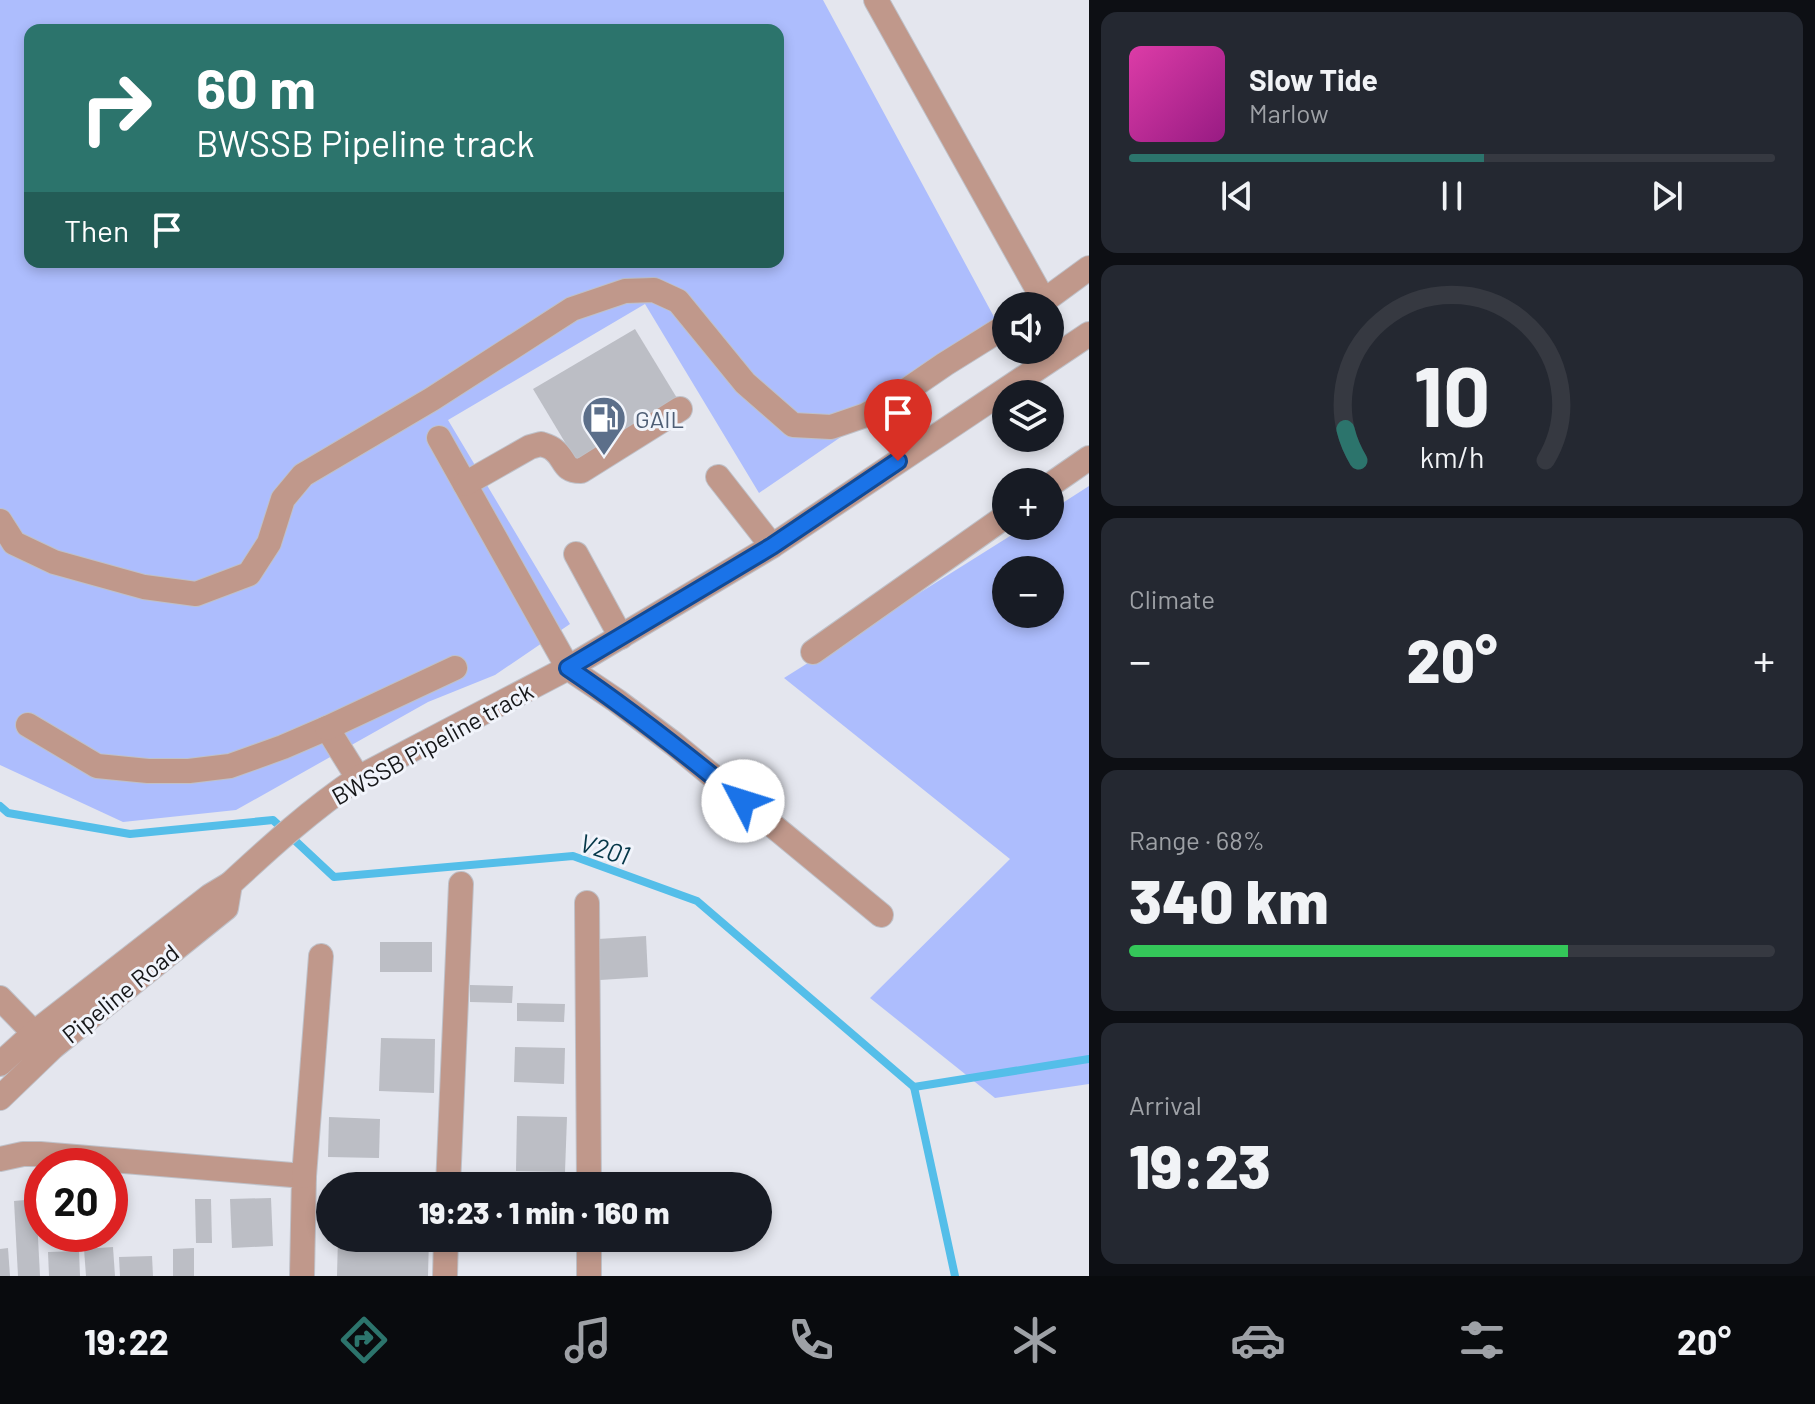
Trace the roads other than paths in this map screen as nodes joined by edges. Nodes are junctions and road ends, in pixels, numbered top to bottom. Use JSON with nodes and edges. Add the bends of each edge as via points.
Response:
{"nodes":[{"id":1,"x":876,"y":0,"type":"edge"},
{"id":2,"x":1089,"y":268,"type":"edge"},
{"id":3,"x":1034,"y":292,"type":"edge"},
{"id":4,"x":1057,"y":292,"type":"edge"},
{"id":5,"x":1089,"y":334,"type":"edge"},
{"id":6,"x":992,"y":335,"type":"edge"},
{"id":7,"x":680,"y":409,"type":"dead end"},
{"id":8,"x":439,"y":438,"type":"dead end"},
{"id":9,"x":1089,"y":458,"type":"edge"},
{"id":10,"x":1064,"y":475,"type":"edge"},
{"id":11,"x":718,"y":477,"type":"dead end"},
{"id":12,"x":465,"y":484,"type":"junction"},
{"id":13,"x":0,"y":521,"type":"edge"},
{"id":14,"x":992,"y":526,"type":"edge"},
{"id":15,"x":772,"y":546,"type":"junction"},
{"id":16,"x":576,"y":554,"type":"dead end"},
{"id":17,"x":621,"y":637,"type":"junction"},
{"id":18,"x":813,"y":652,"type":"dead end"},
{"id":19,"x":455,"y":668,"type":"dead end"},
{"id":20,"x":568,"y":668,"type":"junction"},
{"id":21,"x":28,"y":725,"type":"dead end"},
{"id":22,"x":327,"y":728,"type":"junction"},
{"id":23,"x":358,"y":778,"type":"junction"},
{"id":24,"x":302,"y":820,"type":"joint"},
{"id":25,"x":230,"y":884,"type":"junction"},
{"id":26,"x":461,"y":884,"type":"dead end"},
{"id":27,"x":587,"y":903,"type":"dead end"},
{"id":28,"x":881,"y":915,"type":"dead end"},
{"id":29,"x":321,"y":956,"type":"dead end"},
{"id":30,"x":0,"y":998,"type":"edge"},
{"id":31,"x":34,"y":1033,"type":"junction"},
{"id":32,"x":0,"y":1064,"type":"edge"},
{"id":33,"x":0,"y":1098,"type":"edge"},
{"id":34,"x":0,"y":1159,"type":"edge"},
{"id":35,"x":449,"y":1172,"type":"edge"},
{"id":36,"x":589,"y":1172,"type":"edge"},
{"id":37,"x":304,"y":1176,"type":"junction"},
{"id":38,"x":446,"y":1252,"type":"edge"},
{"id":39,"x":589,"y":1252,"type":"edge"},
{"id":40,"x":302,"y":1276,"type":"edge"},
{"id":41,"x":445,"y":1276,"type":"edge"},
{"id":42,"x":589,"y":1276,"type":"edge"}],
"edges":[{"from":1,"to":3,"type":"street"},
{"from":2,"to":4,"type":"street"},
{"from":5,"to":15,"type":"street","name":"BWSSB Pipeline track"},
{"from":6,"to":13,"type":"street","via":[[866,415],[831,427],[793,425],[745,383],[678,301],[654,290],[625,291],[572,309],[303,475],[283,499],[269,543],[249,574],[196,594],[144,587],[54,562],[14,543]]},
{"from":7,"to":12,"type":"street","via":[[581,471],[568,468],[556,451],[541,444]]},
{"from":8,"to":12,"type":"street"},
{"from":9,"to":10,"type":"street"},
{"from":11,"to":15,"type":"street"},
{"from":12,"to":20,"type":"street"},
{"from":14,"to":18,"type":"street"},
{"from":15,"to":17,"type":"street","name":"BWSSB Pipeline track"},
{"from":16,"to":17,"type":"street"},
{"from":17,"to":20,"type":"street","name":"BWSSB Pipeline track"},
{"from":19,"to":22,"type":"street"},
{"from":20,"to":23,"type":"street","name":"BWSSB Pipeline track"},
{"from":20,"to":28,"type":"street","via":[[674,744]]},
{"from":21,"to":22,"type":"street","via":[[97,766],[148,771],[230,766]]},
{"from":22,"to":23,"type":"street"},
{"from":23,"to":24,"type":"street","name":"BWSSB Pipeline track"},
{"from":24,"to":25,"type":"street","name":"Pipeline Road"},
{"from":25,"to":31,"type":"street","name":"Pipeline Road"},
{"from":25,"to":33,"type":"street","name":"Pipeline Road","via":[[226,908],[53,1047]]},
{"from":26,"to":35,"type":"street"},
{"from":27,"to":36,"type":"street"},
{"from":29,"to":37,"type":"street"},
{"from":30,"to":31,"type":"street"},
{"from":31,"to":32,"type":"street","name":"Pipeline Road"},
{"from":34,"to":37,"type":"street","via":[[40,1154]]},
{"from":37,"to":40,"type":"street"},
{"from":38,"to":41,"type":"street"},
{"from":39,"to":42,"type":"street"}]}
